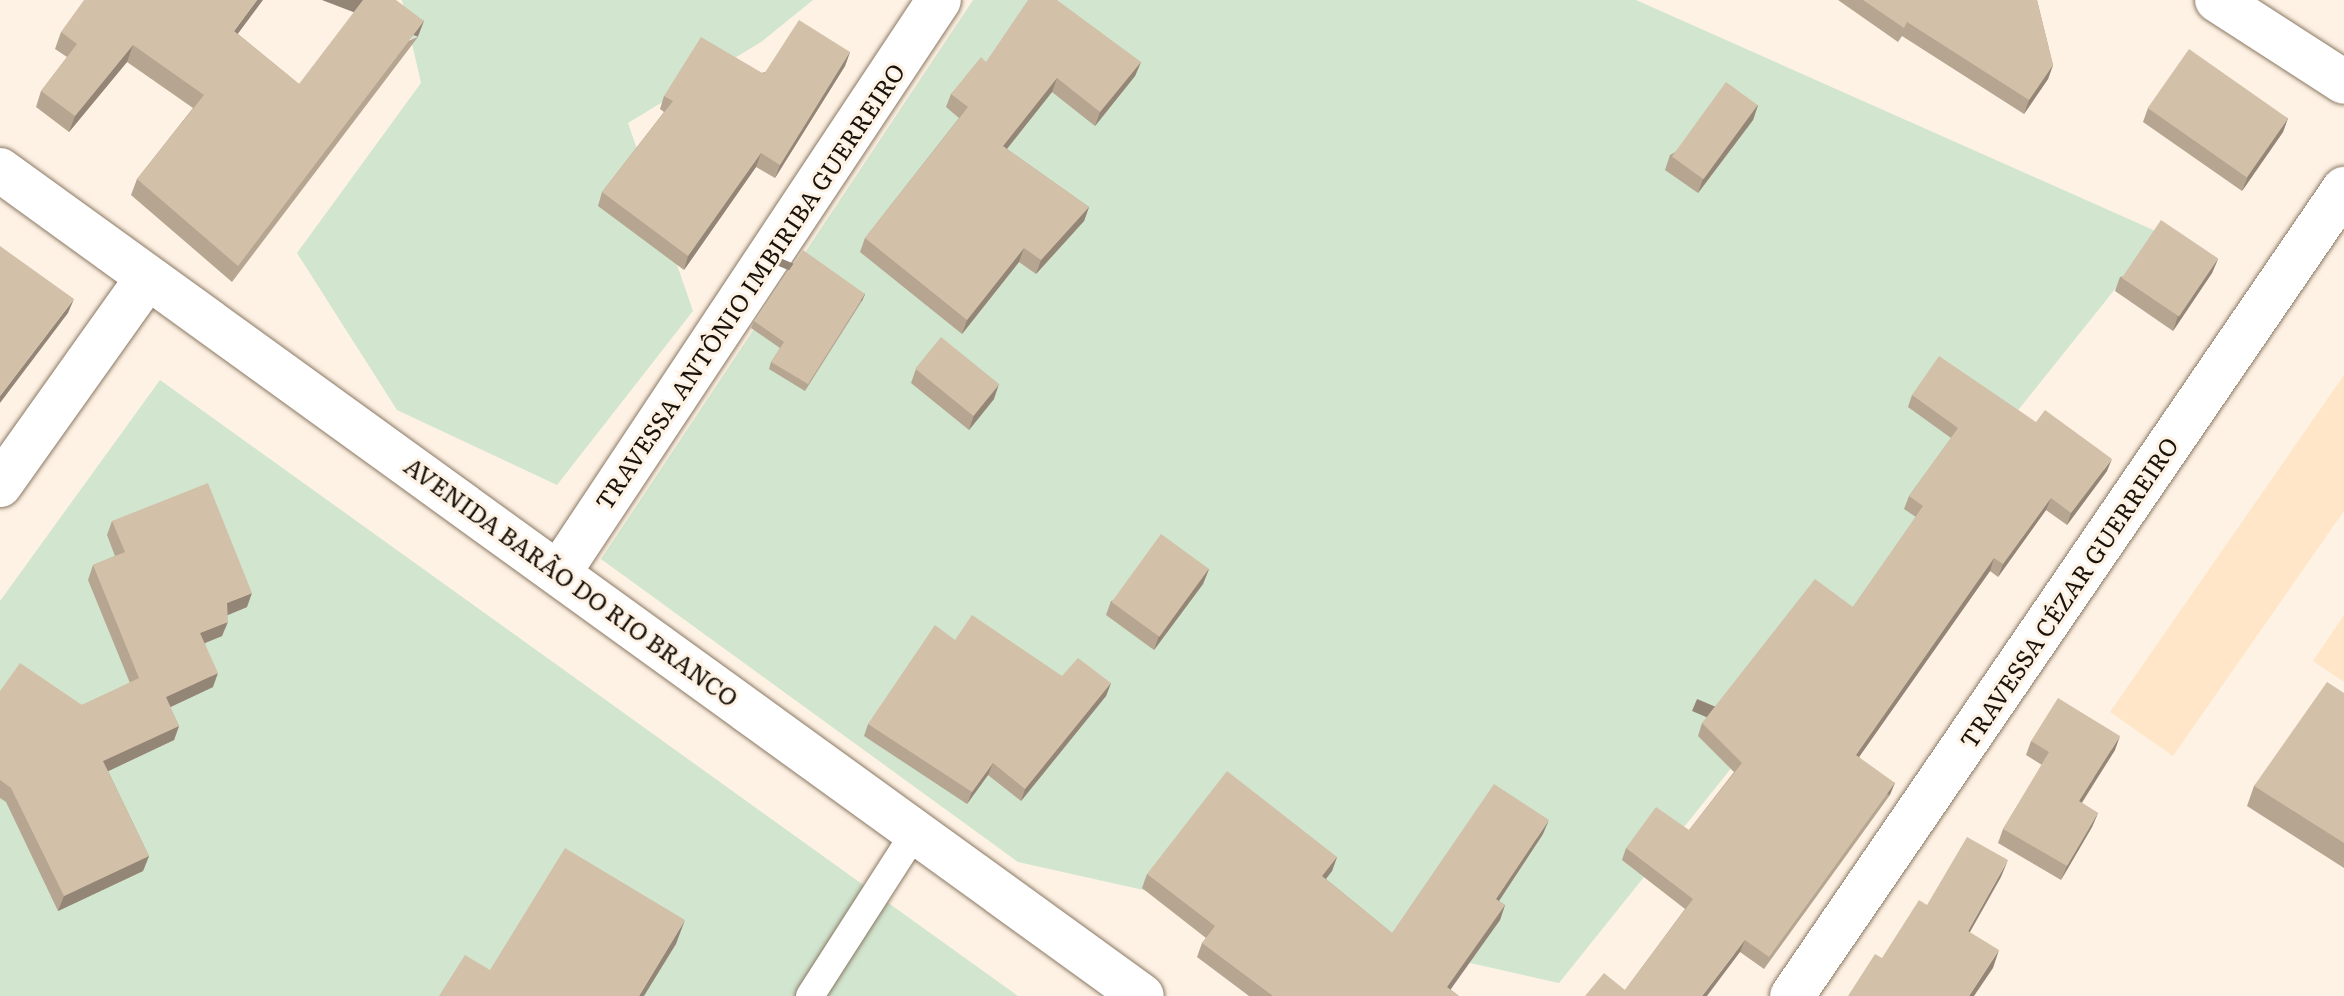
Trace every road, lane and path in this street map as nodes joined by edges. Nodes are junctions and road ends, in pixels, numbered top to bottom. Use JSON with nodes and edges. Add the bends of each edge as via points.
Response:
{"nodes":[{"id":1,"x":939,"y":0,"type":"edge"},
{"id":2,"x":2217,"y":0,"type":"edge"},
{"id":3,"x":2344,"y":82,"type":"edge"},
{"id":4,"x":0,"y":170,"type":"edge"},
{"id":5,"x":2344,"y":189,"type":"edge"},
{"id":6,"x":147,"y":278,"type":"junction"},
{"id":7,"x":0,"y":485,"type":"edge"},
{"id":8,"x":560,"y":571,"type":"junction"},
{"id":9,"x":916,"y":831,"type":"junction"},
{"id":10,"x":810,"y":996,"type":"edge"},
{"id":11,"x":1142,"y":996,"type":"edge"},
{"id":12,"x":1792,"y":996,"type":"edge"}],
"edges":[{"from":1,"to":8,"type":"street","name":"TRAVESSA ANTÔNIO IMBIRIBA GUERREIRO"},
{"from":2,"to":3,"type":"street"},
{"from":4,"to":6,"type":"street","name":"AVENIDA BARÃO DO RIO BRANCO"},
{"from":5,"to":12,"type":"street","name":"TRAVESSA CÉZAR GUERREIRO"},
{"from":6,"to":7,"type":"street"},
{"from":6,"to":8,"type":"street","name":"AVENIDA BARÃO DO RIO BRANCO"},
{"from":8,"to":9,"type":"street","name":"AVENIDA BARÃO DO RIO BRANCO"},
{"from":9,"to":10,"type":"lane"},
{"from":9,"to":11,"type":"street","name":"AVENIDA BARÃO DO RIO BRANCO"}]}
